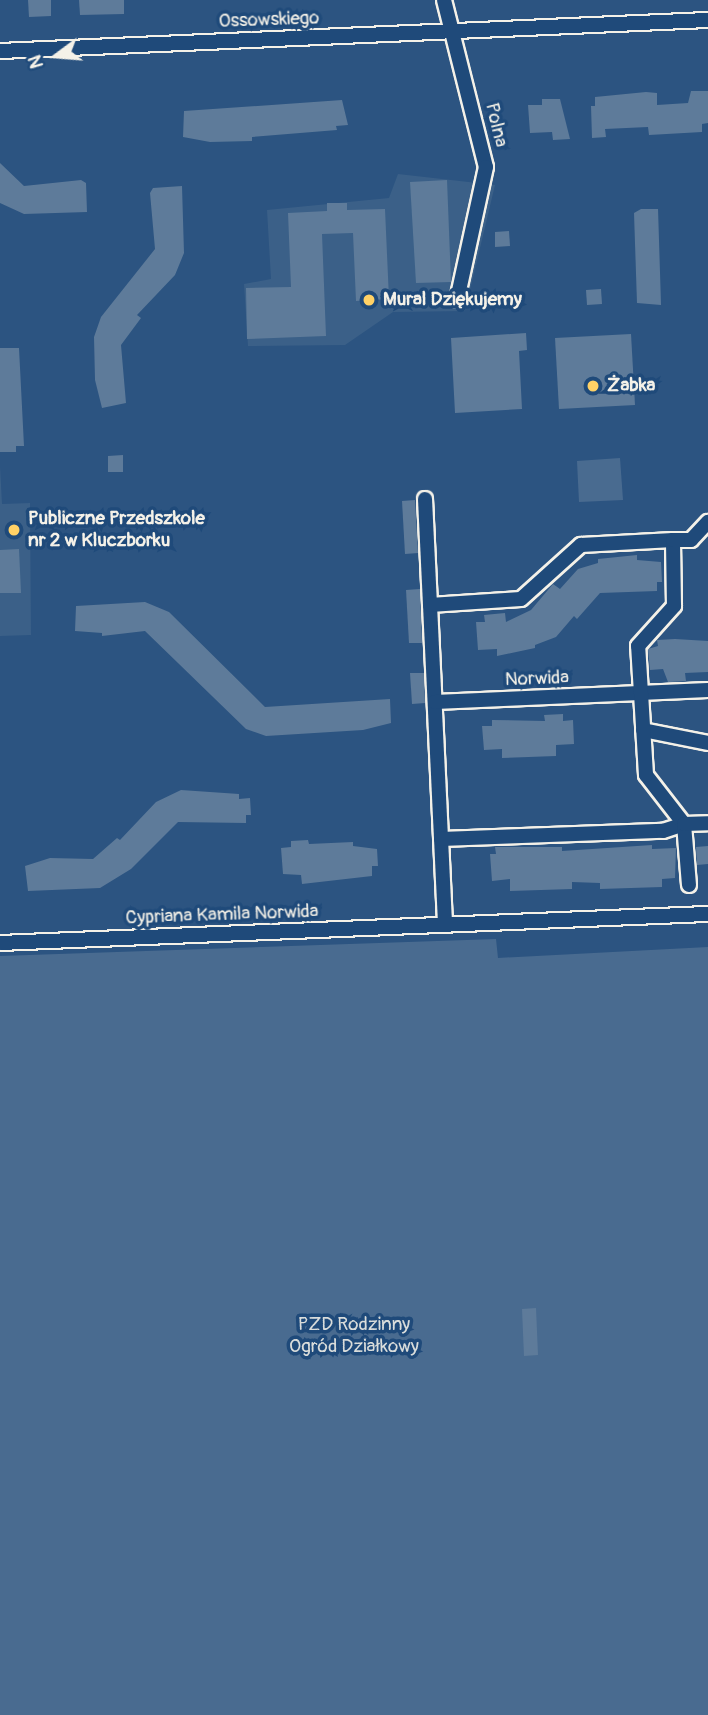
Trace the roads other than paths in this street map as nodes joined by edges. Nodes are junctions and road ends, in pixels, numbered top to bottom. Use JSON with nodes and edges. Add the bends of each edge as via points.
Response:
{"nodes":[{"id":1,"x":444,"y":0,"type":"edge"},
{"id":2,"x":708,"y":20,"type":"edge"},
{"id":3,"x":455,"y":31,"type":"junction"},
{"id":4,"x":0,"y":51,"type":"edge"},
{"id":5,"x":457,"y":300,"type":"dead end"},
{"id":6,"x":425,"y":499,"type":"dead end"},
{"id":7,"x":708,"y":522,"type":"edge"},
{"id":8,"x":673,"y":540,"type":"junction"},
{"id":9,"x":430,"y":605,"type":"junction"},
{"id":10,"x":708,"y":690,"type":"edge"},
{"id":11,"x":641,"y":693,"type":"junction"},
{"id":12,"x":435,"y":702,"type":"junction"},
{"id":13,"x":643,"y":730,"type":"junction"},
{"id":14,"x":708,"y":743,"type":"edge"},
{"id":15,"x":708,"y":823,"type":"edge"},
{"id":16,"x":684,"y":824,"type":"junction"},
{"id":17,"x":441,"y":839,"type":"junction"},
{"id":18,"x":689,"y":885,"type":"dead end"},
{"id":19,"x":708,"y":914,"type":"edge"},
{"id":20,"x":445,"y":925,"type":"junction"},
{"id":21,"x":0,"y":943,"type":"edge"}],
"edges":[{"from":1,"to":3,"type":"street","name":"Polna"},
{"from":2,"to":3,"type":"street","name":"Ossowskiego"},
{"from":3,"to":4,"type":"street","name":"Ossowskiego"},
{"from":3,"to":5,"type":"street","name":"Polna","via":[[486,167]]},
{"from":6,"to":9,"type":"street"},
{"from":7,"to":8,"type":"street","via":[[691,540]]},
{"from":8,"to":9,"type":"street","via":[[581,545],[521,598]]},
{"from":8,"to":11,"type":"street","via":[[674,606],[638,646]]},
{"from":9,"to":12,"type":"street"},
{"from":10,"to":11,"type":"street","name":"Norwida"},
{"from":11,"to":12,"type":"street","name":"Norwida"},
{"from":11,"to":13,"type":"street"},
{"from":12,"to":17,"type":"street"},
{"from":13,"to":14,"type":"street"},
{"from":13,"to":16,"type":"street","via":[[646,775]]},
{"from":15,"to":16,"type":"street"},
{"from":16,"to":17,"type":"street","via":[[663,831]]},
{"from":16,"to":18,"type":"street"},
{"from":17,"to":20,"type":"street"},
{"from":19,"to":20,"type":"street","name":"Cypriana Kamila Norwida"},
{"from":20,"to":21,"type":"street","name":"Cypriana Kamila Norwida"}]}
